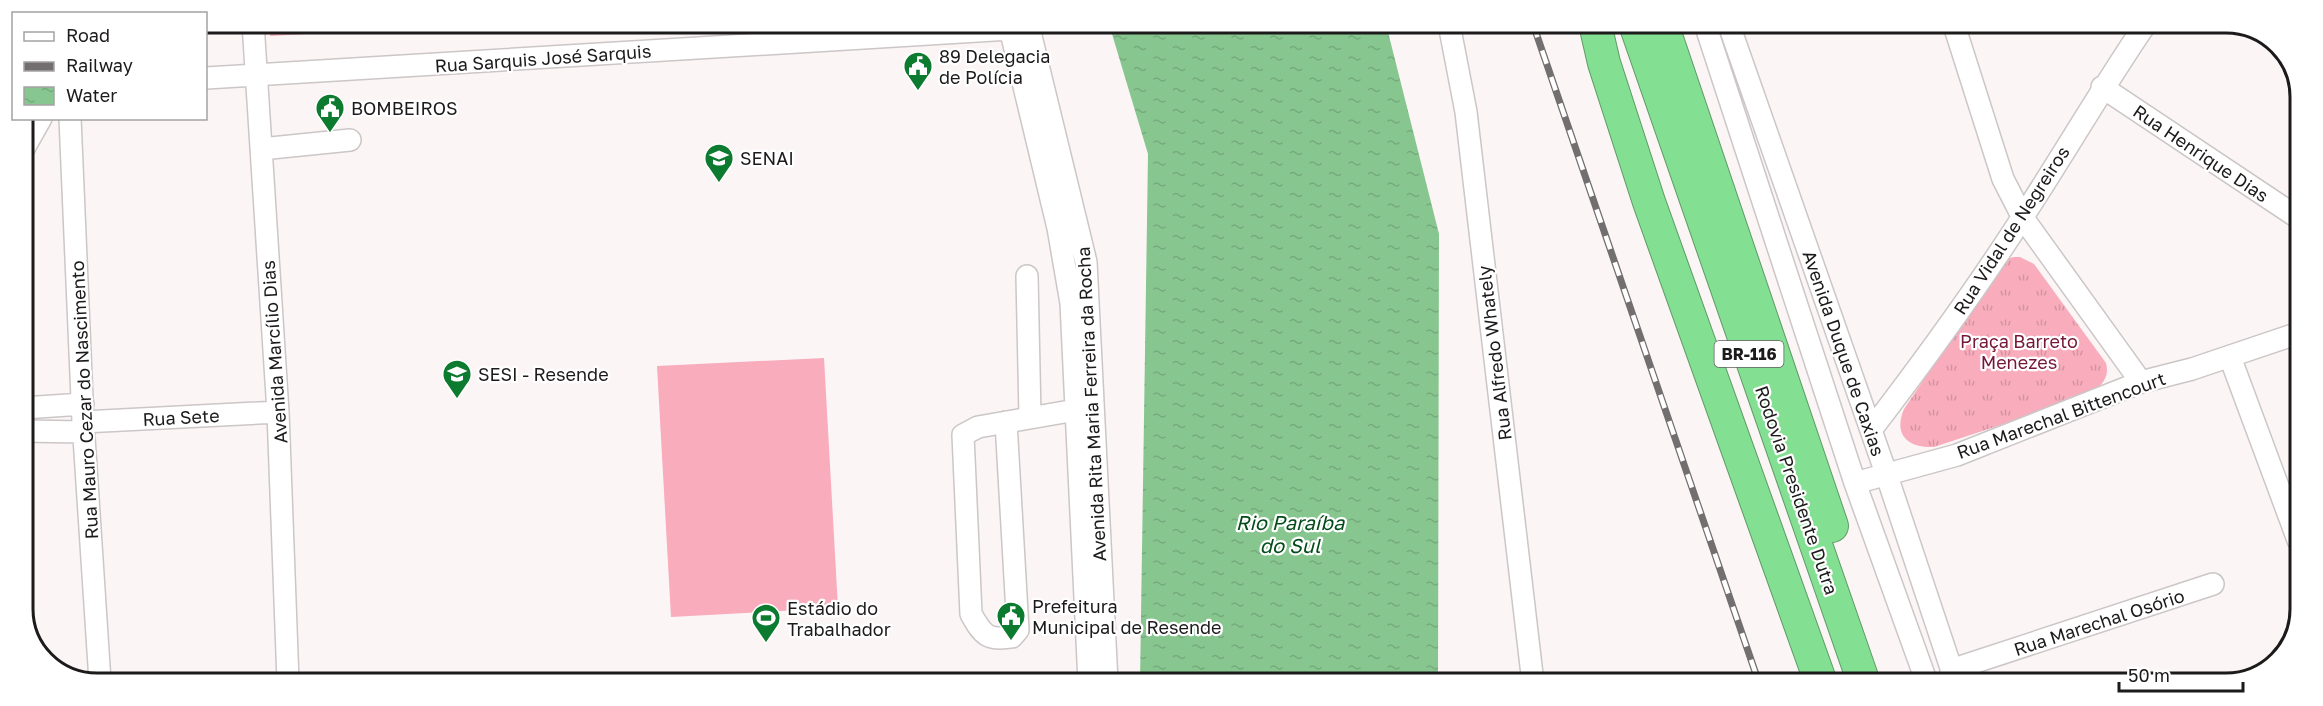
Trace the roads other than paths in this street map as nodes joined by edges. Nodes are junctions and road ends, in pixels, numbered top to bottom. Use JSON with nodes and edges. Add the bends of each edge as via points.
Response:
{"nodes":[{"id":1,"x":253,"y":33,"type":"edge"},
{"id":2,"x":894,"y":33,"type":"edge"},
{"id":3,"x":1018,"y":33,"type":"edge"},
{"id":4,"x":1018,"y":33,"type":"edge"},
{"id":5,"x":1451,"y":33,"type":"edge"},
{"id":6,"x":1597,"y":33,"type":"edge"},
{"id":7,"x":1638,"y":33,"type":"edge"},
{"id":8,"x":1665,"y":33,"type":"edge"},
{"id":9,"x":1708,"y":33,"type":"edge"},
{"id":10,"x":1733,"y":33,"type":"edge"},
{"id":11,"x":1957,"y":33,"type":"edge"},
{"id":12,"x":2139,"y":33,"type":"edge"},
{"id":13,"x":255,"y":75,"type":"junction"},
{"id":14,"x":207,"y":78,"type":"edge"},
{"id":15,"x":2102,"y":87,"type":"junction"},
{"id":16,"x":70,"y":120,"type":"edge"},
{"id":17,"x":350,"y":140,"type":"dead end"},
{"id":18,"x":261,"y":149,"type":"junction"},
{"id":19,"x":2290,"y":212,"type":"edge"},
{"id":20,"x":2023,"y":218,"type":"junction"},
{"id":21,"x":1028,"y":276,"type":"dead end"},
{"id":22,"x":2290,"y":336,"type":"edge"},
{"id":23,"x":2230,"y":357,"type":"junction"},
{"id":24,"x":2141,"y":382,"type":"junction"},
{"id":25,"x":1862,"y":403,"type":"junction"},
{"id":26,"x":33,"y":410,"type":"edge"},
{"id":27,"x":1076,"y":410,"type":"junction"},
{"id":28,"x":278,"y":412,"type":"junction"},
{"id":29,"x":1833,"y":415,"type":"junction"},
{"id":30,"x":1030,"y":417,"type":"junction"},
{"id":31,"x":83,"y":419,"type":"junction"},
{"id":32,"x":1006,"y":422,"type":"junction"},
{"id":33,"x":33,"y":429,"type":"edge"},
{"id":34,"x":1871,"y":430,"type":"junction"},
{"id":35,"x":1886,"y":472,"type":"junction"},
{"id":36,"x":1855,"y":483,"type":"junction"},
{"id":37,"x":2290,"y":518,"type":"edge"},
{"id":38,"x":2213,"y":584,"type":"dead end"},
{"id":39,"x":1805,"y":634,"type":"junction"},
{"id":40,"x":99,"y":673,"type":"edge"},
{"id":41,"x":288,"y":673,"type":"edge"},
{"id":42,"x":1089,"y":673,"type":"edge"},
{"id":43,"x":1107,"y":673,"type":"edge"},
{"id":44,"x":1532,"y":673,"type":"edge"},
{"id":45,"x":1818,"y":673,"type":"edge"},
{"id":46,"x":1839,"y":673,"type":"edge"},
{"id":47,"x":1861,"y":673,"type":"edge"},
{"id":48,"x":1883,"y":673,"type":"edge"},
{"id":49,"x":1923,"y":673,"type":"edge"},
{"id":50,"x":1953,"y":673,"type":"edge"},
{"id":51,"x":1965,"y":673,"type":"edge"}],
"edges":[{"from":1,"to":13,"type":"street","name":"Avenida Marcílio Dias"},
{"from":2,"to":13,"type":"street","name":"Rua Sarquis José Sarquis"},
{"from":3,"to":27,"type":"street","name":"Avenida Rita Maria Ferreira da Rocha","via":[[1071,303]]},
{"from":4,"to":43,"type":"street","name":"Avenida Rita Maria Ferreira da Rocha","via":[[1086,262]]},
{"from":5,"to":44,"type":"street","name":"Rua Alfredo Whately","via":[[1466,112]]},
{"from":6,"to":39,"type":"highway","via":[[1649,202]]},
{"from":7,"to":47,"type":"highway","name":"Rodovia Presidente Dutra","number":"BR-116"},
{"from":8,"to":48,"type":"highway","name":"Rodovia Presidente Dutra","number":"BR-116"},
{"from":9,"to":29,"type":"street","name":"Avenida Duque de Caxias"},
{"from":10,"to":25,"type":"street","name":"Avenida Duque de Caxias"},
{"from":11,"to":20,"type":"street","via":[[2003,179]]},
{"from":12,"to":15,"type":"street","name":"Rua Vidal de Negreiros"},
{"from":13,"to":14,"type":"street","name":"Rua Sarquis José Sarquis"},
{"from":13,"to":18,"type":"street","name":"Avenida Marcílio Dias"},
{"from":15,"to":19,"type":"street","name":"Rua Henrique Dias"},
{"from":15,"to":20,"type":"street","name":"Rua Vidal de Negreiros"},
{"from":16,"to":31,"type":"street","name":"Rua Mauro Cezar do Nascimento"},
{"from":17,"to":18,"type":"street"},
{"from":18,"to":28,"type":"street","name":"Avenida Marcílio Dias"},
{"from":20,"to":24,"type":"street"},
{"from":20,"to":34,"type":"street","name":"Rua Vidal de Negreiros"},
{"from":21,"to":30,"type":"street"},
{"from":22,"to":23,"type":"street","name":"Rua Marechal Bittencourt"},
{"from":23,"to":24,"type":"street","name":"Rua Marechal Bittencourt"},
{"from":23,"to":37,"type":"street"},
{"from":24,"to":35,"type":"street","name":"Rua Marechal Bittencourt","via":[[1957,455]]},
{"from":25,"to":29,"type":"street"},
{"from":25,"to":34,"type":"street","name":"Avenida Duque de Caxias"},
{"from":26,"to":31,"type":"street"},
{"from":27,"to":30,"type":"street"},
{"from":27,"to":42,"type":"street","name":"Avenida Rita Maria Ferreira da Rocha"},
{"from":28,"to":31,"type":"street","name":"Rua Sete"},
{"from":28,"to":41,"type":"street","name":"Avenida Marcílio Dias"},
{"from":29,"to":36,"type":"street","name":"Avenida Duque de Caxias"},
{"from":30,"to":32,"type":"street"},
{"from":31,"to":33,"type":"street"},
{"from":31,"to":40,"type":"street","name":"Rua Mauro Cezar do Nascimento"},
{"from":32,"to":32,"type":"street","via":[[1018,630],[1012,637],[995,639],[981,632],[971,614],[963,435],[978,427]]},
{"from":34,"to":35,"type":"street","name":"Avenida Duque de Caxias"},
{"from":35,"to":36,"type":"street","name":"Rua Marechal Bittencourt"},
{"from":35,"to":50,"type":"street","name":"Avenida Duque de Caxias"},
{"from":36,"to":49,"type":"street","name":"Avenida Duque de Caxias"},
{"from":38,"to":51,"type":"street","name":"Rua Marechal Osório"},
{"from":39,"to":45,"type":"highway"},
{"from":39,"to":46,"type":"highway"}]}
